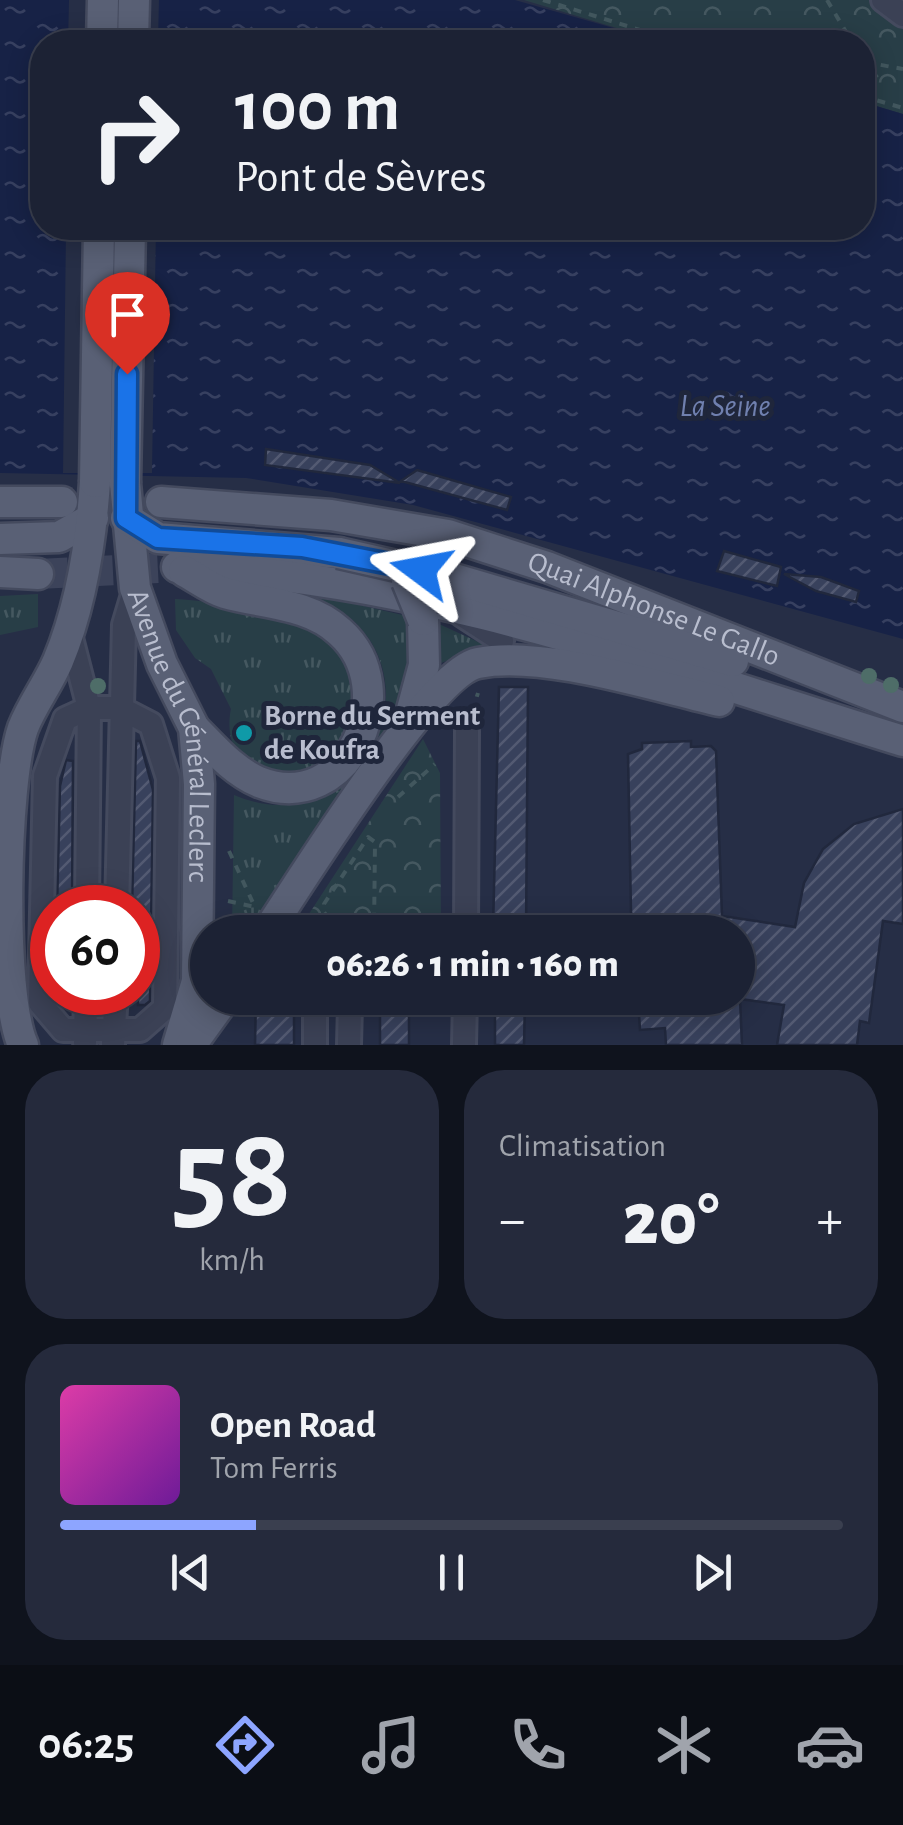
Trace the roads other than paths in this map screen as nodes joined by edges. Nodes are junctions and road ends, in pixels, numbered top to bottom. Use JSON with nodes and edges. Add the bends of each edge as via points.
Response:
{"nodes":[{"id":1,"x":103,"y":0,"type":"edge"},
{"id":2,"x":134,"y":0,"type":"edge"},
{"id":3,"x":883,"y":0,"type":"edge"},
{"id":4,"x":903,"y":15,"type":"edge"},
{"id":5,"x":102,"y":30,"type":"edge"},
{"id":6,"x":133,"y":30,"type":"edge"},
{"id":7,"x":100,"y":240,"type":"edge"},
{"id":8,"x":129,"y":240,"type":"edge"},
{"id":9,"x":110,"y":482,"type":"junction"},
{"id":10,"x":0,"y":502,"type":"edge"},
{"id":11,"x":62,"y":502,"type":"dead end"},
{"id":12,"x":161,"y":502,"type":"dead end"},
{"id":13,"x":300,"y":515,"type":"junction"},
{"id":14,"x":93,"y":518,"type":"junction"},
{"id":15,"x":126,"y":518,"type":"junction"},
{"id":16,"x":0,"y":539,"type":"edge"},
{"id":17,"x":135,"y":588,"type":"junction"},
{"id":18,"x":438,"y":601,"type":"junction"},
{"id":19,"x":68,"y":627,"type":"junction"},
{"id":20,"x":502,"y":642,"type":"dead end"},
{"id":21,"x":89,"y":708,"type":"junction"},
{"id":22,"x":120,"y":708,"type":"junction"},
{"id":23,"x":903,"y":710,"type":"edge"},
{"id":24,"x":822,"y":716,"type":"junction"},
{"id":25,"x":24,"y":727,"type":"junction"},
{"id":26,"x":194,"y":728,"type":"junction"},
{"id":27,"x":406,"y":729,"type":"junction"},
{"id":28,"x":467,"y":731,"type":"road end"},
{"id":29,"x":903,"y":741,"type":"edge"},
{"id":30,"x":0,"y":756,"type":"edge"},
{"id":31,"x":5,"y":853,"type":"edge"},
{"id":32,"x":87,"y":885,"type":"edge"},
{"id":33,"x":117,"y":885,"type":"edge"},
{"id":34,"x":266,"y":915,"type":"edge"},
{"id":35,"x":466,"y":915,"type":"edge"},
{"id":36,"x":116,"y":1015,"type":"edge"},
{"id":37,"x":213,"y":1015,"type":"edge"},
{"id":38,"x":350,"y":1015,"type":"edge"},
{"id":39,"x":465,"y":1015,"type":"edge"},
{"id":40,"x":315,"y":1016,"type":"dead end"},
{"id":41,"x":85,"y":1038,"type":"edge"},
{"id":42,"x":117,"y":1040,"type":"edge"},
{"id":43,"x":22,"y":1045,"type":"edge"},
{"id":44,"x":178,"y":1045,"type":"edge"},
{"id":45,"x":191,"y":1045,"type":"edge"},
{"id":46,"x":315,"y":1045,"type":"edge"},
{"id":47,"x":349,"y":1045,"type":"edge"},
{"id":48,"x":464,"y":1045,"type":"edge"}],
"edges":[{"from":1,"to":5,"type":"main road"},
{"from":2,"to":6,"type":"main road"},
{"from":3,"to":4,"type":"street"},
{"from":7,"to":9,"type":"main road","bridge":true},
{"from":8,"to":9,"type":"main road","bridge":true},
{"from":9,"to":14,"type":"main road","name":"Avenue du Général Leclerc"},
{"from":9,"to":15,"type":"main road","name":"Avenue du Général Leclerc"},
{"from":10,"to":11,"type":"main road"},
{"from":12,"to":13,"type":"main road","name":"Quai Alphonse Le Gallo"},
{"from":13,"to":18,"type":"main road","bridge":true,"via":[[378,547],[406,581]]},
{"from":13,"to":23,"type":"main road","name":"Quai Alphonse Le Gallo","via":[[412,526],[482,546]]},
{"from":14,"to":16,"type":"main road","via":[[59,537]]},
{"from":14,"to":19,"type":"main road","name":"Avenue du Général Leclerc"},
{"from":15,"to":17,"type":"main road","name":"Avenue du Général Leclerc"},
{"from":15,"to":18,"type":"main road","bridge":true,"via":[[158,538],[340,552]]},
{"from":17,"to":22,"type":"street","via":[[124,625]]},
{"from":17,"to":26,"type":"main road","name":"Avenue du Général Leclerc"},
{"from":18,"to":20,"type":"street"},
{"from":18,"to":23,"type":"main road"},
{"from":18,"to":24,"type":"main road","name":"Quai Alphonse Le Gallo"},
{"from":18,"to":26,"type":"main road","name":"Quai Alphonse Le Gallo","via":[[282,574],[178,567],[222,592],[303,610],[332,624],[368,678],[369,713],[359,742],[345,762],[312,785],[255,780]]},
{"from":18,"to":27,"type":"main road"},
{"from":19,"to":21,"type":"street"},
{"from":19,"to":25,"type":"main road","name":"Avenue du Général Leclerc"},
{"from":21,"to":22,"type":"street"},
{"from":21,"to":32,"type":"street"},
{"from":21,"to":41,"type":"street","via":[[65,720],[45,776],[40,1002],[64,1030]]},
{"from":22,"to":33,"type":"street"},
{"from":22,"to":42,"type":"street","via":[[151,724],[168,778],[165,1008]]},
{"from":24,"to":27,"type":"main road","via":[[766,712],[505,659],[472,663],[450,678]]},
{"from":24,"to":29,"type":"main road","name":"Quai Alphonse Le Gallo"},
{"from":25,"to":30,"type":"main road"},
{"from":25,"to":31,"type":"main road","name":"Avenue du Général Leclerc"},
{"from":26,"to":44,"type":"main road","name":"Avenue du Général Leclerc","via":[[197,982]]},
{"from":27,"to":34,"type":"main road"},
{"from":28,"to":35,"type":"street"},
{"from":31,"to":43,"type":"main road","name":"Avenue du Général Leclerc","via":[[8,986]]},
{"from":36,"to":42,"type":"street"},
{"from":37,"to":45,"type":"main road"},
{"from":38,"to":47,"type":"street"},
{"from":39,"to":48,"type":"street"},
{"from":40,"to":46,"type":"street"},
{"from":41,"to":42,"type":"street"}]}
